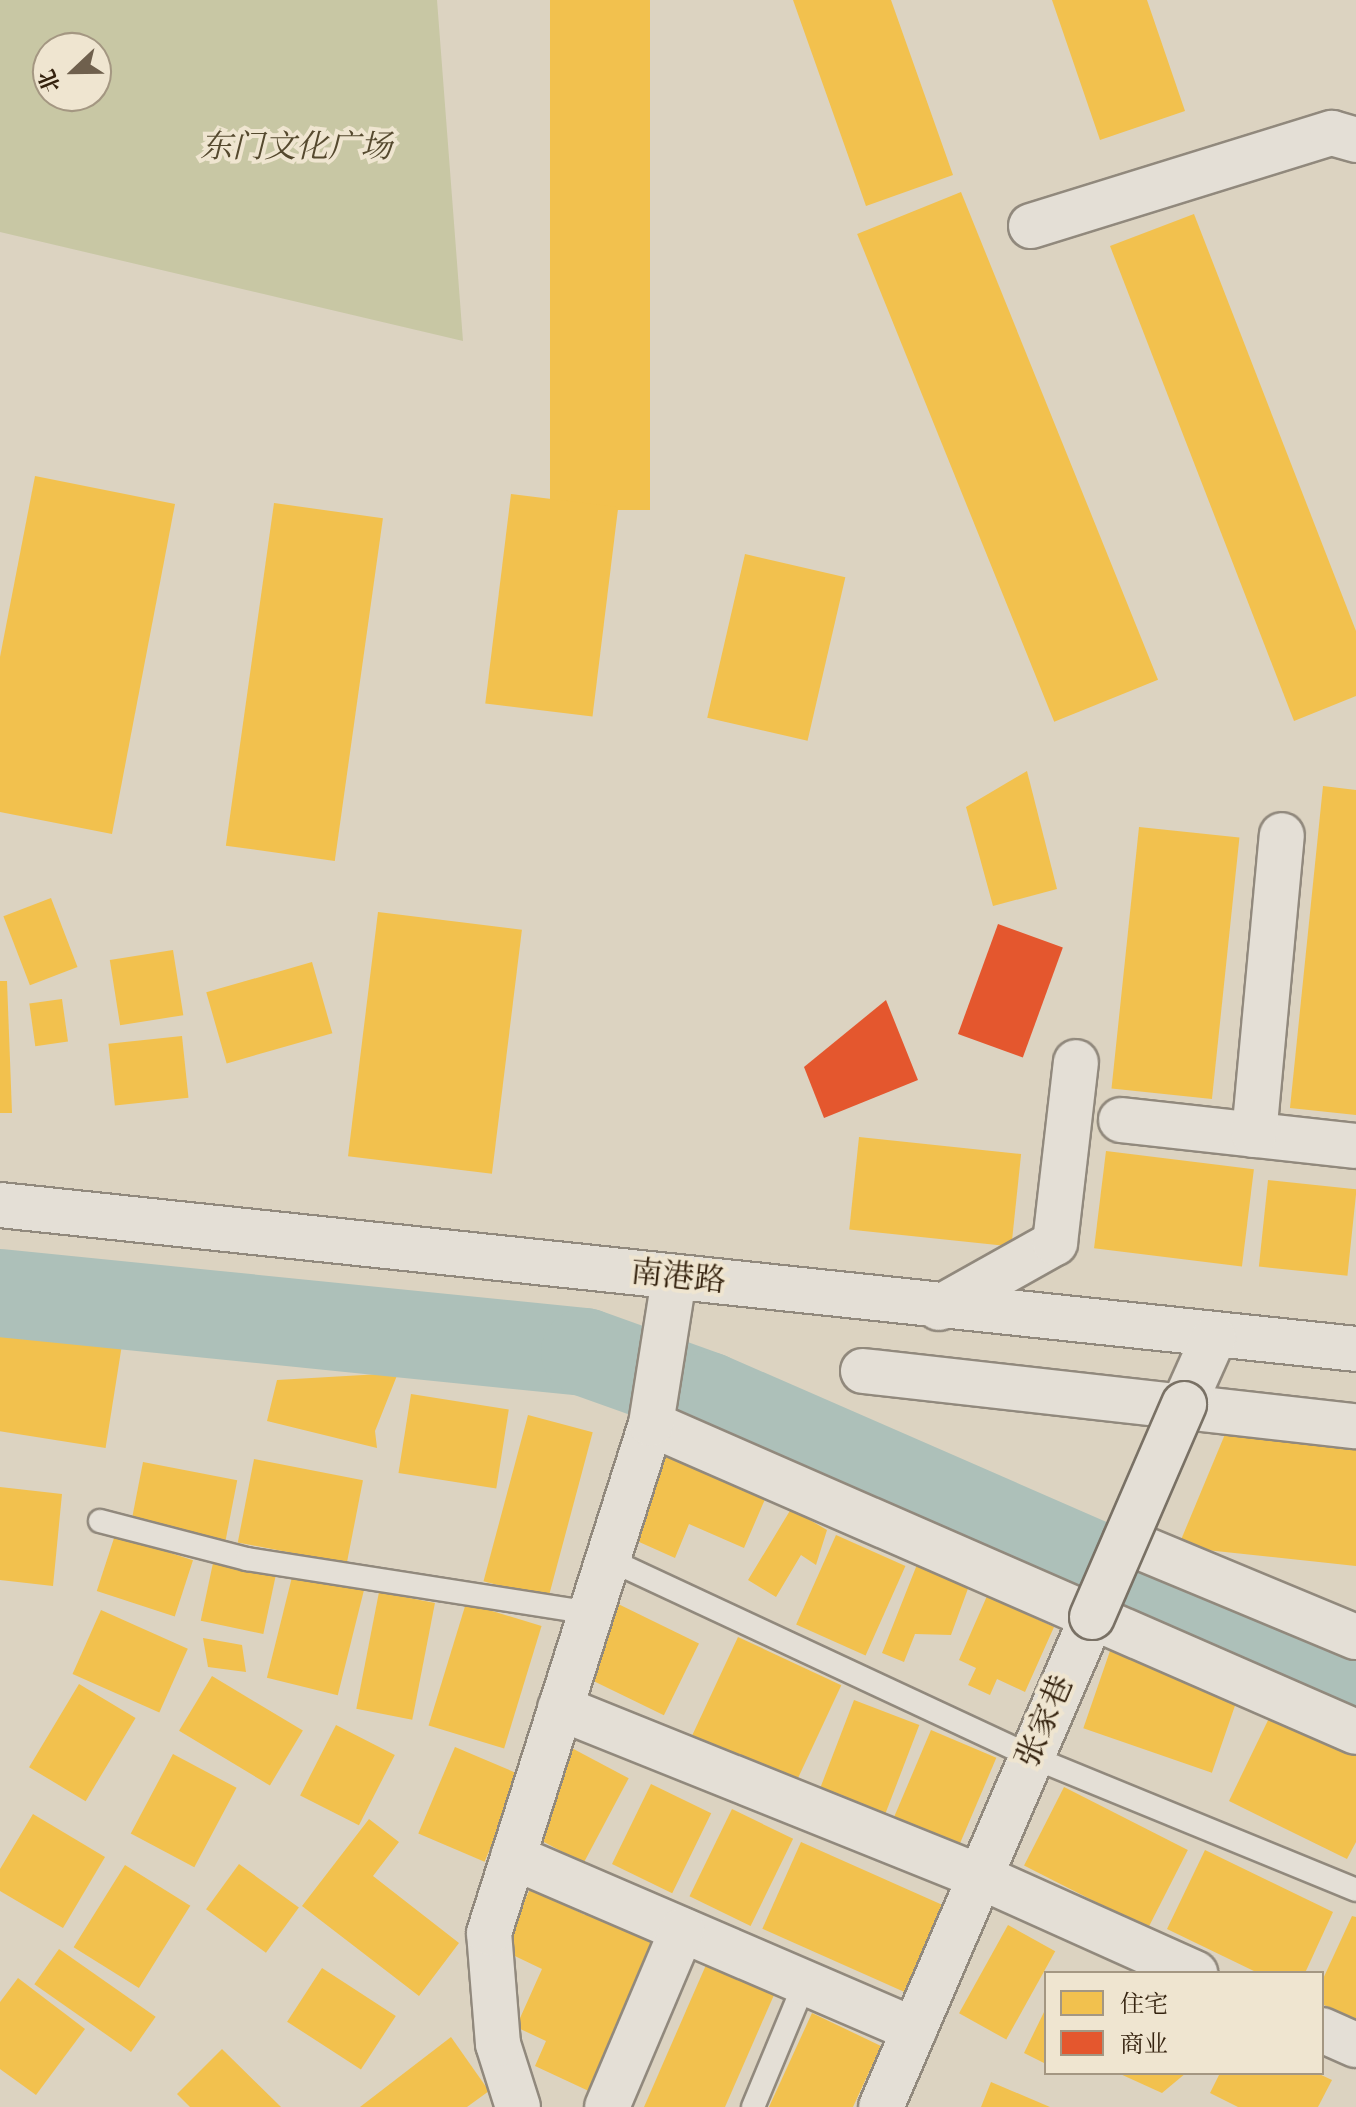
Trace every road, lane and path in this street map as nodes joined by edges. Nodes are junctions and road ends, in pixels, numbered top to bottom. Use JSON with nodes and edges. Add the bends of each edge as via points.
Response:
{"nodes":[{"id":1,"x":1356,"y":140,"type":"edge"},
{"id":2,"x":1031,"y":226,"type":"dead end"},
{"id":3,"x":1282,"y":835,"type":"dead end"},
{"id":4,"x":1076,"y":1062,"type":"dead end"},
{"id":5,"x":1121,"y":1120,"type":"dead end"},
{"id":6,"x":1254,"y":1135,"type":"junction"},
{"id":7,"x":1356,"y":1146,"type":"edge"},
{"id":8,"x":0,"y":1205,"type":"edge"},
{"id":9,"x":673,"y":1280,"type":"junction"},
{"id":10,"x":939,"y":1308,"type":"junction"},
{"id":11,"x":1214,"y":1337,"type":"junction"},
{"id":12,"x":1356,"y":1349,"type":"edge"},
{"id":13,"x":863,"y":1371,"type":"dead end"},
{"id":14,"x":651,"y":1424,"type":"junction"},
{"id":15,"x":1356,"y":1426,"type":"edge"},
{"id":16,"x":100,"y":1521,"type":"dead end"},
{"id":17,"x":1125,"y":1541,"type":"junction"},
{"id":18,"x":608,"y":1559,"type":"junction"},
{"id":19,"x":591,"y":1613,"type":"junction"},
{"id":20,"x":1092,"y":1617,"type":"junction"},
{"id":21,"x":1356,"y":1637,"type":"edge"},
{"id":22,"x":560,"y":1708,"type":"junction"},
{"id":23,"x":1356,"y":1732,"type":"edge"},
{"id":24,"x":1032,"y":1757,"type":"junction"},
{"id":25,"x":513,"y":1857,"type":"junction"},
{"id":26,"x":981,"y":1877,"type":"junction"},
{"id":27,"x":1356,"y":1890,"type":"edge"},
{"id":28,"x":682,"y":1930,"type":"junction"},
{"id":29,"x":1191,"y":1971,"type":"edge"},
{"id":30,"x":805,"y":1982,"type":"junction"},
{"id":31,"x":914,"y":2030,"type":"junction"},
{"id":32,"x":1324,"y":2031,"type":"edge"},
{"id":33,"x":1356,"y":2045,"type":"edge"},
{"id":34,"x":518,"y":2107,"type":"edge"},
{"id":35,"x":607,"y":2107,"type":"edge"},
{"id":36,"x":753,"y":2107,"type":"edge"},
{"id":37,"x":881,"y":2107,"type":"edge"}],
"edges":[{"from":1,"to":2,"type":"street","via":[[1332,133]]},
{"from":3,"to":6,"type":"street"},
{"from":4,"to":10,"type":"street","via":[[1055,1243]]},
{"from":5,"to":6,"type":"street"},
{"from":6,"to":7,"type":"street"},
{"from":8,"to":9,"type":"street","name":"南港路"},
{"from":9,"to":10,"type":"street","name":"南港路"},
{"from":9,"to":14,"type":"street"},
{"from":10,"to":11,"type":"street","name":"南港路"},
{"from":11,"to":12,"type":"street","name":"南港路"},
{"from":11,"to":17,"type":"street","name":"张家巷","bridge":true},
{"from":13,"to":15,"type":"street"},
{"from":14,"to":18,"type":"street"},
{"from":14,"to":20,"type":"street"},
{"from":16,"to":19,"type":"lane","via":[[247,1559]]},
{"from":17,"to":20,"type":"street","name":"张家巷","bridge":true},
{"from":17,"to":21,"type":"street"},
{"from":18,"to":19,"type":"street"},
{"from":18,"to":24,"type":"lane"},
{"from":19,"to":22,"type":"street"},
{"from":20,"to":23,"type":"street"},
{"from":20,"to":24,"type":"street","name":"张家巷"},
{"from":22,"to":25,"type":"street"},
{"from":22,"to":26,"type":"street"},
{"from":24,"to":26,"type":"street","name":"张家巷"},
{"from":24,"to":27,"type":"lane"},
{"from":25,"to":28,"type":"street"},
{"from":25,"to":34,"type":"street","via":[[489,1933],[498,2044]]},
{"from":26,"to":29,"type":"street"},
{"from":26,"to":31,"type":"street","name":"张家巷"},
{"from":28,"to":30,"type":"street"},
{"from":28,"to":35,"type":"street"},
{"from":30,"to":31,"type":"street"},
{"from":30,"to":36,"type":"lane"},
{"from":31,"to":37,"type":"street","name":"张家巷"},
{"from":32,"to":33,"type":"street"}]}
